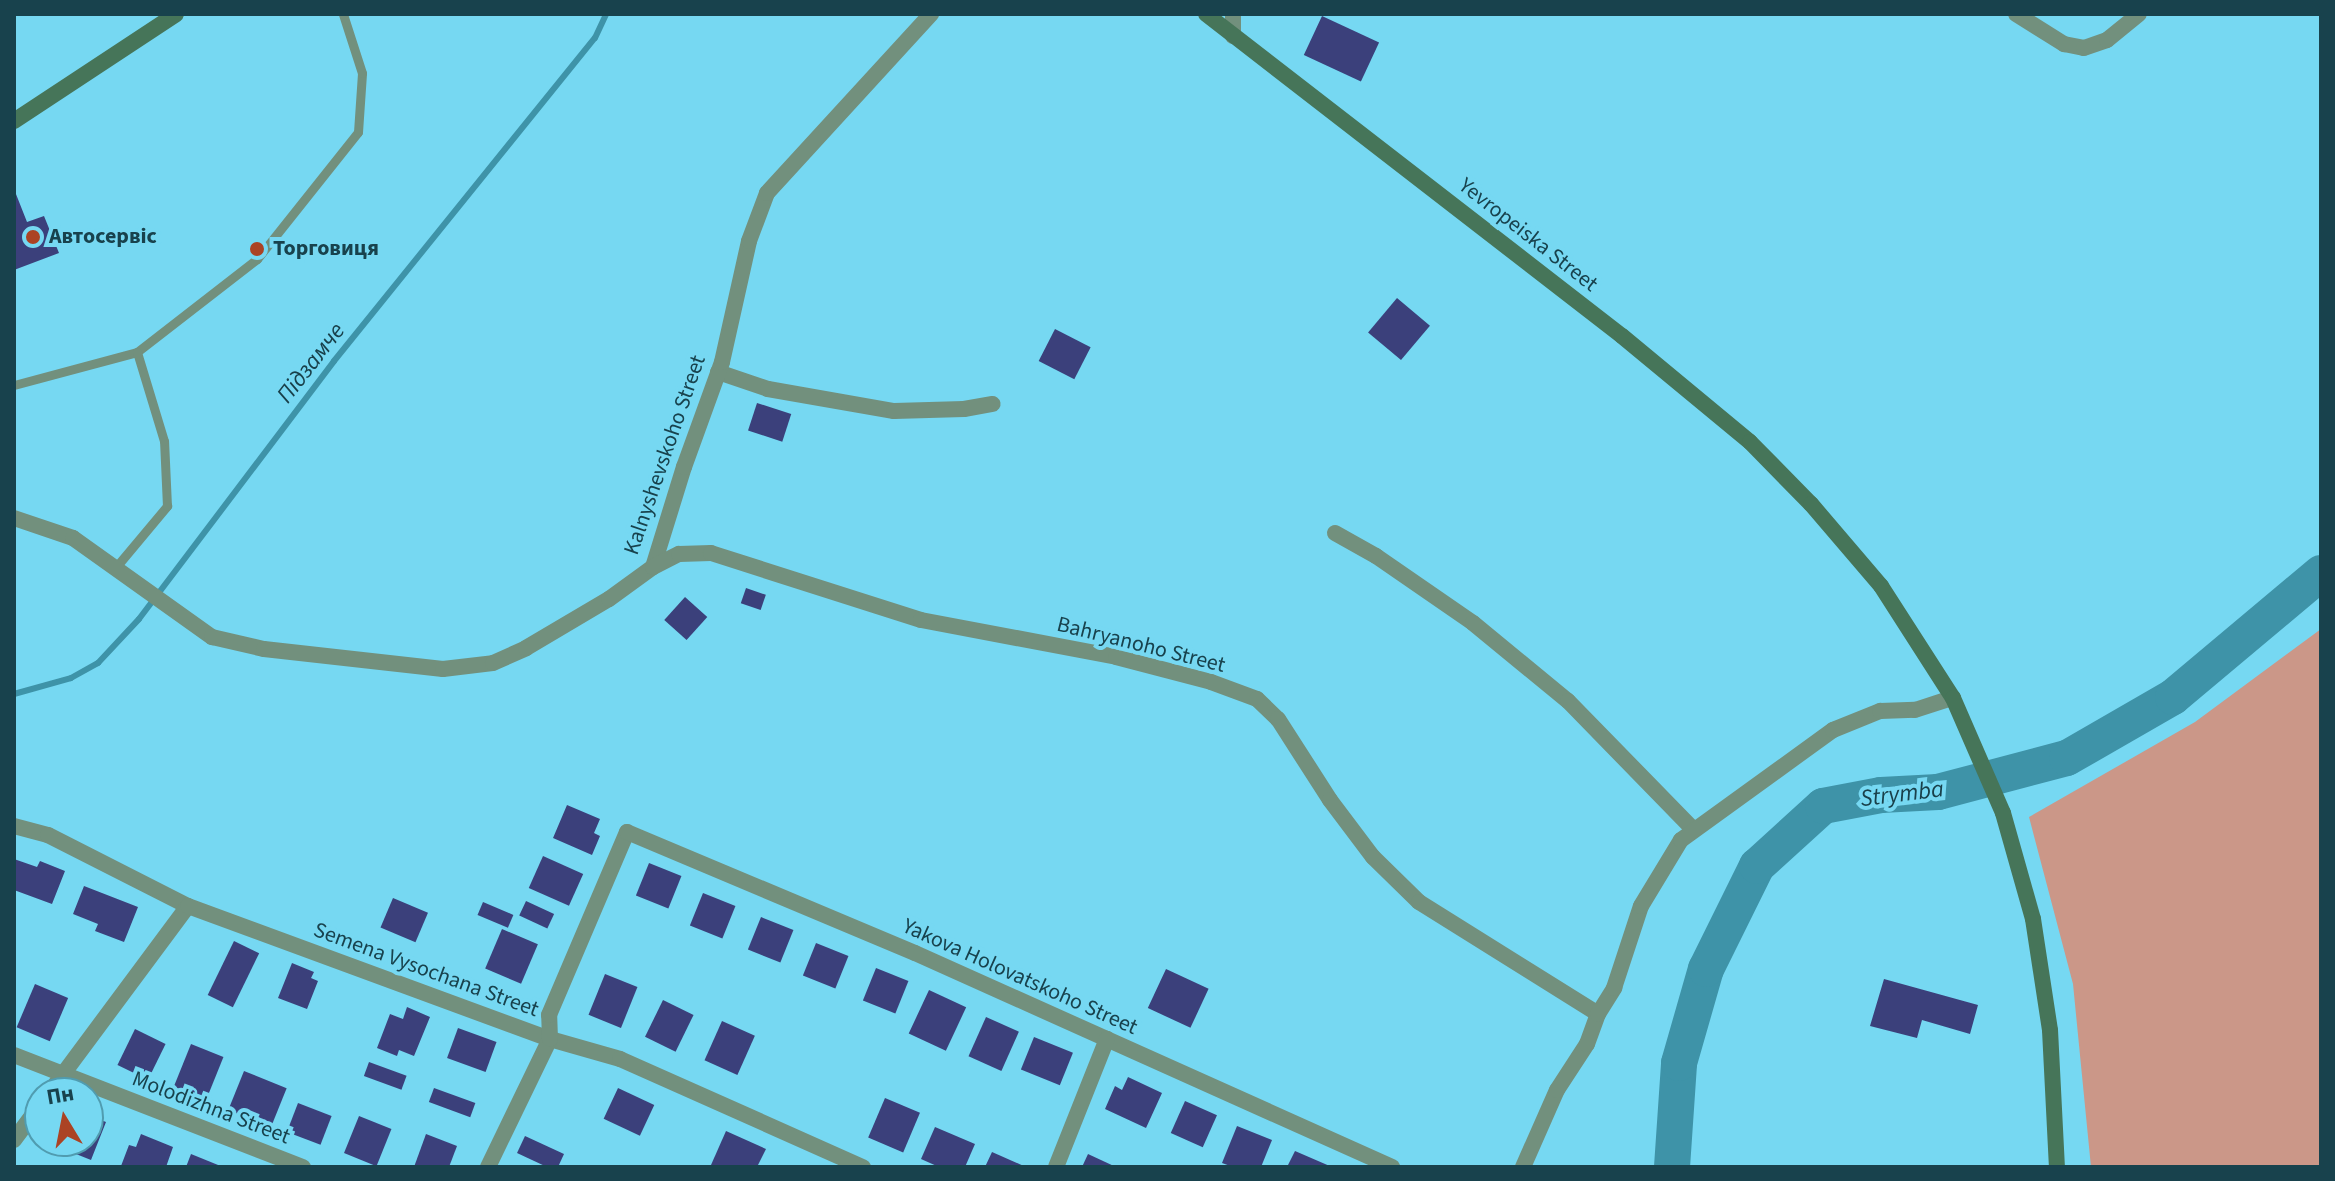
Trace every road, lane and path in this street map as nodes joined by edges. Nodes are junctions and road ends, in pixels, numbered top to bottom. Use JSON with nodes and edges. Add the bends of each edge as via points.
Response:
{"nodes":[{"id":1,"x":176,"y":14,"type":"edge"},
{"id":2,"x":343,"y":14,"type":"edge"},
{"id":3,"x":931,"y":14,"type":"edge"},
{"id":4,"x":1206,"y":14,"type":"edge"},
{"id":5,"x":1233,"y":14,"type":"edge"},
{"id":6,"x":2016,"y":14,"type":"edge"},
{"id":7,"x":2139,"y":14,"type":"edge"},
{"id":8,"x":1233,"y":36,"type":"junction"},
{"id":9,"x":14,"y":121,"type":"edge"},
{"id":10,"x":137,"y":352,"type":"junction"},
{"id":11,"x":718,"y":372,"type":"junction"},
{"id":12,"x":14,"y":385,"type":"edge"},
{"id":13,"x":993,"y":404,"type":"dead end"},
{"id":14,"x":14,"y":518,"type":"edge"},
{"id":15,"x":1335,"y":533,"type":"dead end"},
{"id":16,"x":116,"y":567,"type":"junction"},
{"id":17,"x":653,"y":567,"type":"junction"},
{"id":18,"x":1953,"y":698,"type":"junction"},
{"id":19,"x":14,"y":826,"type":"edge"},
{"id":20,"x":1694,"y":830,"type":"junction"},
{"id":21,"x":188,"y":906,"type":"junction"},
{"id":22,"x":1598,"y":1014,"type":"junction"},
{"id":23,"x":550,"y":1039,"type":"junction"},
{"id":24,"x":1107,"y":1039,"type":"junction"},
{"id":25,"x":14,"y":1055,"type":"edge"},
{"id":26,"x":63,"y":1074,"type":"junction"},
{"id":27,"x":61,"y":1077,"type":"edge"},
{"id":28,"x":303,"y":1167,"type":"edge"},
{"id":29,"x":488,"y":1167,"type":"edge"},
{"id":30,"x":863,"y":1167,"type":"edge"},
{"id":31,"x":1056,"y":1167,"type":"edge"},
{"id":32,"x":1392,"y":1167,"type":"edge"},
{"id":33,"x":1523,"y":1167,"type":"edge"},
{"id":34,"x":2057,"y":1167,"type":"edge"}],
"edges":[{"from":1,"to":9,"type":"main road"},
{"from":2,"to":10,"type":"lane","via":[[362,73],[358,132],[257,259]]},
{"from":3,"to":11,"type":"street","name":"Kalnyshevskoho Street","via":[[767,193],[749,241]]},
{"from":4,"to":8,"type":"main road","name":"Yevropeiska Street"},
{"from":5,"to":8,"type":"street"},
{"from":6,"to":7,"type":"street","via":[[2064,44],[2084,48],[2107,40]]},
{"from":8,"to":18,"type":"main road","name":"Yevropeiska Street","via":[[1622,336],[1750,442],[1881,586]]},
{"from":10,"to":12,"type":"lane"},
{"from":10,"to":16,"type":"lane","via":[[164,441],[167,506]]},
{"from":11,"to":13,"type":"street","via":[[768,389],[894,411]]},
{"from":11,"to":17,"type":"street","name":"Kalnyshevskoho Street"},
{"from":14,"to":16,"type":"street","name":"Kalnyshevskoho Street","via":[[73,538]]},
{"from":15,"to":20,"type":"street","via":[[1473,623],[1568,701]]},
{"from":16,"to":17,"type":"street","name":"Kalnyshevskoho Street","via":[[212,637],[443,669],[493,663],[526,648]]},
{"from":17,"to":22,"type":"street","name":"Bahryanoho Street","via":[[679,554],[711,553],[921,620],[1116,657],[1257,699],[1278,719],[1373,857],[1419,902]]},
{"from":18,"to":20,"type":"street","via":[[1915,710],[1871,714],[1833,730]]},
{"from":18,"to":34,"type":"main road","name":"Yevropeiska Street","via":[[2003,813],[2035,933],[2050,1030]]},
{"from":19,"to":21,"type":"street","name":"Semena Vysochana Street","via":[[60,841]]},
{"from":20,"to":22,"type":"street","via":[[1681,840],[1646,895],[1620,973]]},
{"from":21,"to":23,"type":"street","name":"Semena Vysochana Street"},
{"from":21,"to":26,"type":"street"},
{"from":22,"to":33,"type":"street"},
{"from":23,"to":24,"type":"street","name":"Yakova Holovatskoho Street","via":[[549,1015],[627,832]]},
{"from":23,"to":29,"type":"street"},
{"from":23,"to":30,"type":"street","name":"Semena Vysochana Street","via":[[620,1059]]},
{"from":24,"to":31,"type":"street"},
{"from":24,"to":32,"type":"street","name":"Yakova Holovatskoho Street"},
{"from":25,"to":26,"type":"street","name":"Molodizhna Street"},
{"from":26,"to":27,"type":"street"},
{"from":26,"to":28,"type":"street","name":"Molodizhna Street"}]}
